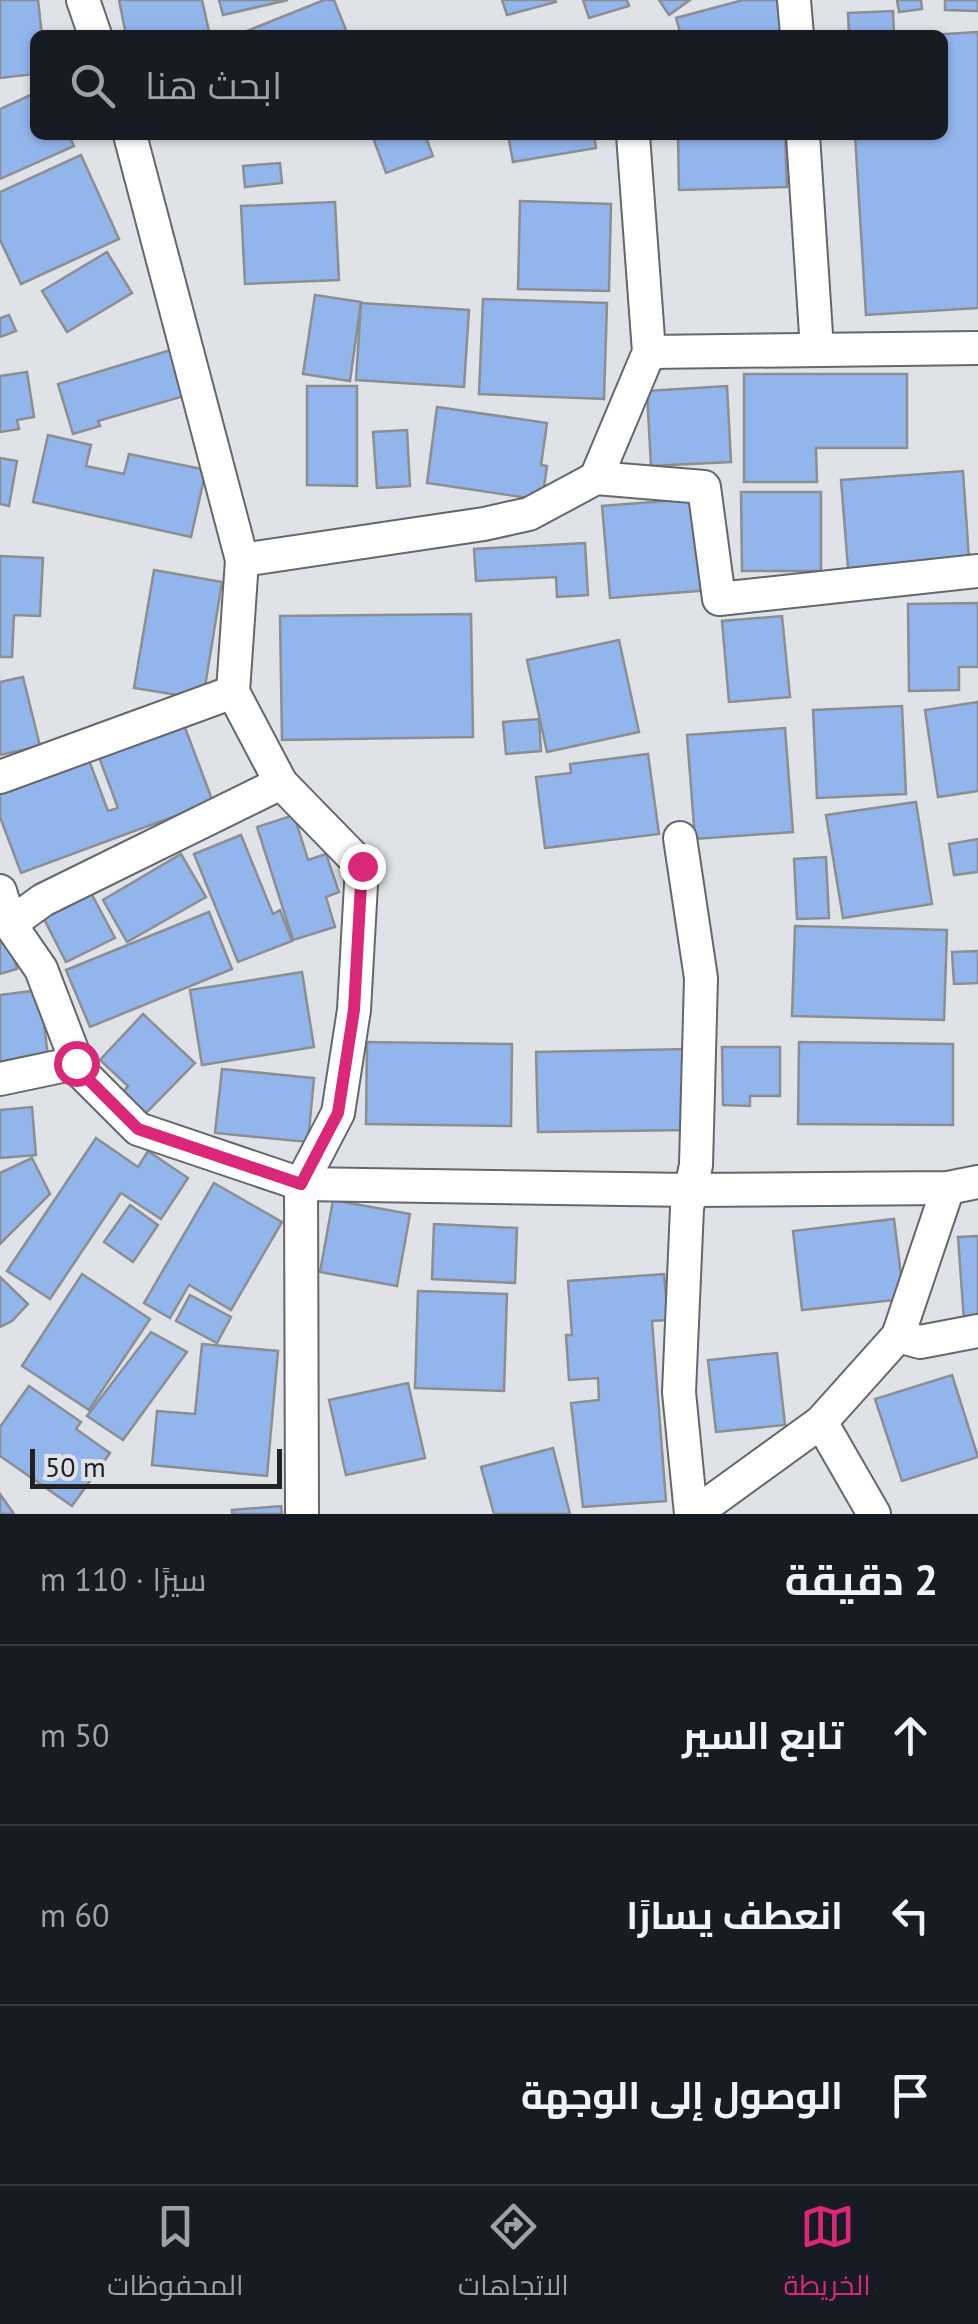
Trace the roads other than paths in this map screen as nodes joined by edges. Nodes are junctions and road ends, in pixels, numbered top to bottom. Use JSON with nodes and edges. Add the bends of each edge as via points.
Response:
{"nodes":[{"id":1,"x":83,"y":0,"type":"edge"},
{"id":2,"x":794,"y":0,"type":"edge"},
{"id":3,"x":94,"y":30,"type":"edge"},
{"id":4,"x":796,"y":30,"type":"edge"},
{"id":5,"x":131,"y":140,"type":"edge"},
{"id":6,"x":633,"y":140,"type":"edge"},
{"id":7,"x":803,"y":140,"type":"edge"},
{"id":8,"x":978,"y":348,"type":"edge"},
{"id":9,"x":817,"y":350,"type":"junction"},
{"id":10,"x":649,"y":352,"type":"junction"},
{"id":11,"x":596,"y":478,"type":"junction"},
{"id":12,"x":242,"y":560,"type":"junction"},
{"id":13,"x":978,"y":571,"type":"edge"},
{"id":14,"x":233,"y":692,"type":"junction"},
{"id":15,"x":0,"y":777,"type":"edge"},
{"id":16,"x":281,"y":783,"type":"junction"},
{"id":17,"x":680,"y":838,"type":"dead end"},
{"id":18,"x":0,"y":891,"type":"edge"},
{"id":19,"x":10,"y":924,"type":"junction"},
{"id":20,"x":76,"y":1063,"type":"junction"},
{"id":21,"x":0,"y":1079,"type":"edge"},
{"id":22,"x":301,"y":1184,"type":"junction"},
{"id":23,"x":963,"y":1185,"type":"edge"},
{"id":24,"x":690,"y":1190,"type":"junction"},
{"id":25,"x":978,"y":1331,"type":"edge"},
{"id":26,"x":898,"y":1336,"type":"junction"},
{"id":27,"x":821,"y":1422,"type":"junction"},
{"id":28,"x":302,"y":1514,"type":"edge"},
{"id":29,"x":692,"y":1514,"type":"edge"},
{"id":30,"x":874,"y":1514,"type":"edge"}],
"edges":[{"from":1,"to":3,"type":"street"},
{"from":2,"to":4,"type":"street"},
{"from":5,"to":12,"type":"street"},
{"from":6,"to":10,"type":"street"},
{"from":7,"to":9,"type":"street"},
{"from":8,"to":9,"type":"street"},
{"from":9,"to":10,"type":"street"},
{"from":10,"to":11,"type":"street"},
{"from":11,"to":12,"type":"street","via":[[514,518]]},
{"from":11,"to":13,"type":"street","via":[[704,486],[720,600]]},
{"from":12,"to":14,"type":"street"},
{"from":14,"to":15,"type":"street"},
{"from":14,"to":16,"type":"street"},
{"from":16,"to":19,"type":"street","via":[[43,900]]},
{"from":16,"to":22,"type":"street","via":[[362,866],[354,1010],[338,1113]]},
{"from":17,"to":24,"type":"street","via":[[701,978]]},
{"from":18,"to":19,"type":"street"},
{"from":19,"to":20,"type":"street","via":[[41,968]]},
{"from":20,"to":21,"type":"street"},
{"from":20,"to":22,"type":"street","via":[[138,1129]]},
{"from":22,"to":24,"type":"street"},
{"from":22,"to":28,"type":"street"},
{"from":23,"to":24,"type":"street"},
{"from":23,"to":26,"type":"street"},
{"from":24,"to":29,"type":"street","via":[[678,1392]]},
{"from":25,"to":26,"type":"street","via":[[920,1342]]},
{"from":26,"to":27,"type":"street"},
{"from":27,"to":29,"type":"street"},
{"from":27,"to":30,"type":"street"}]}
